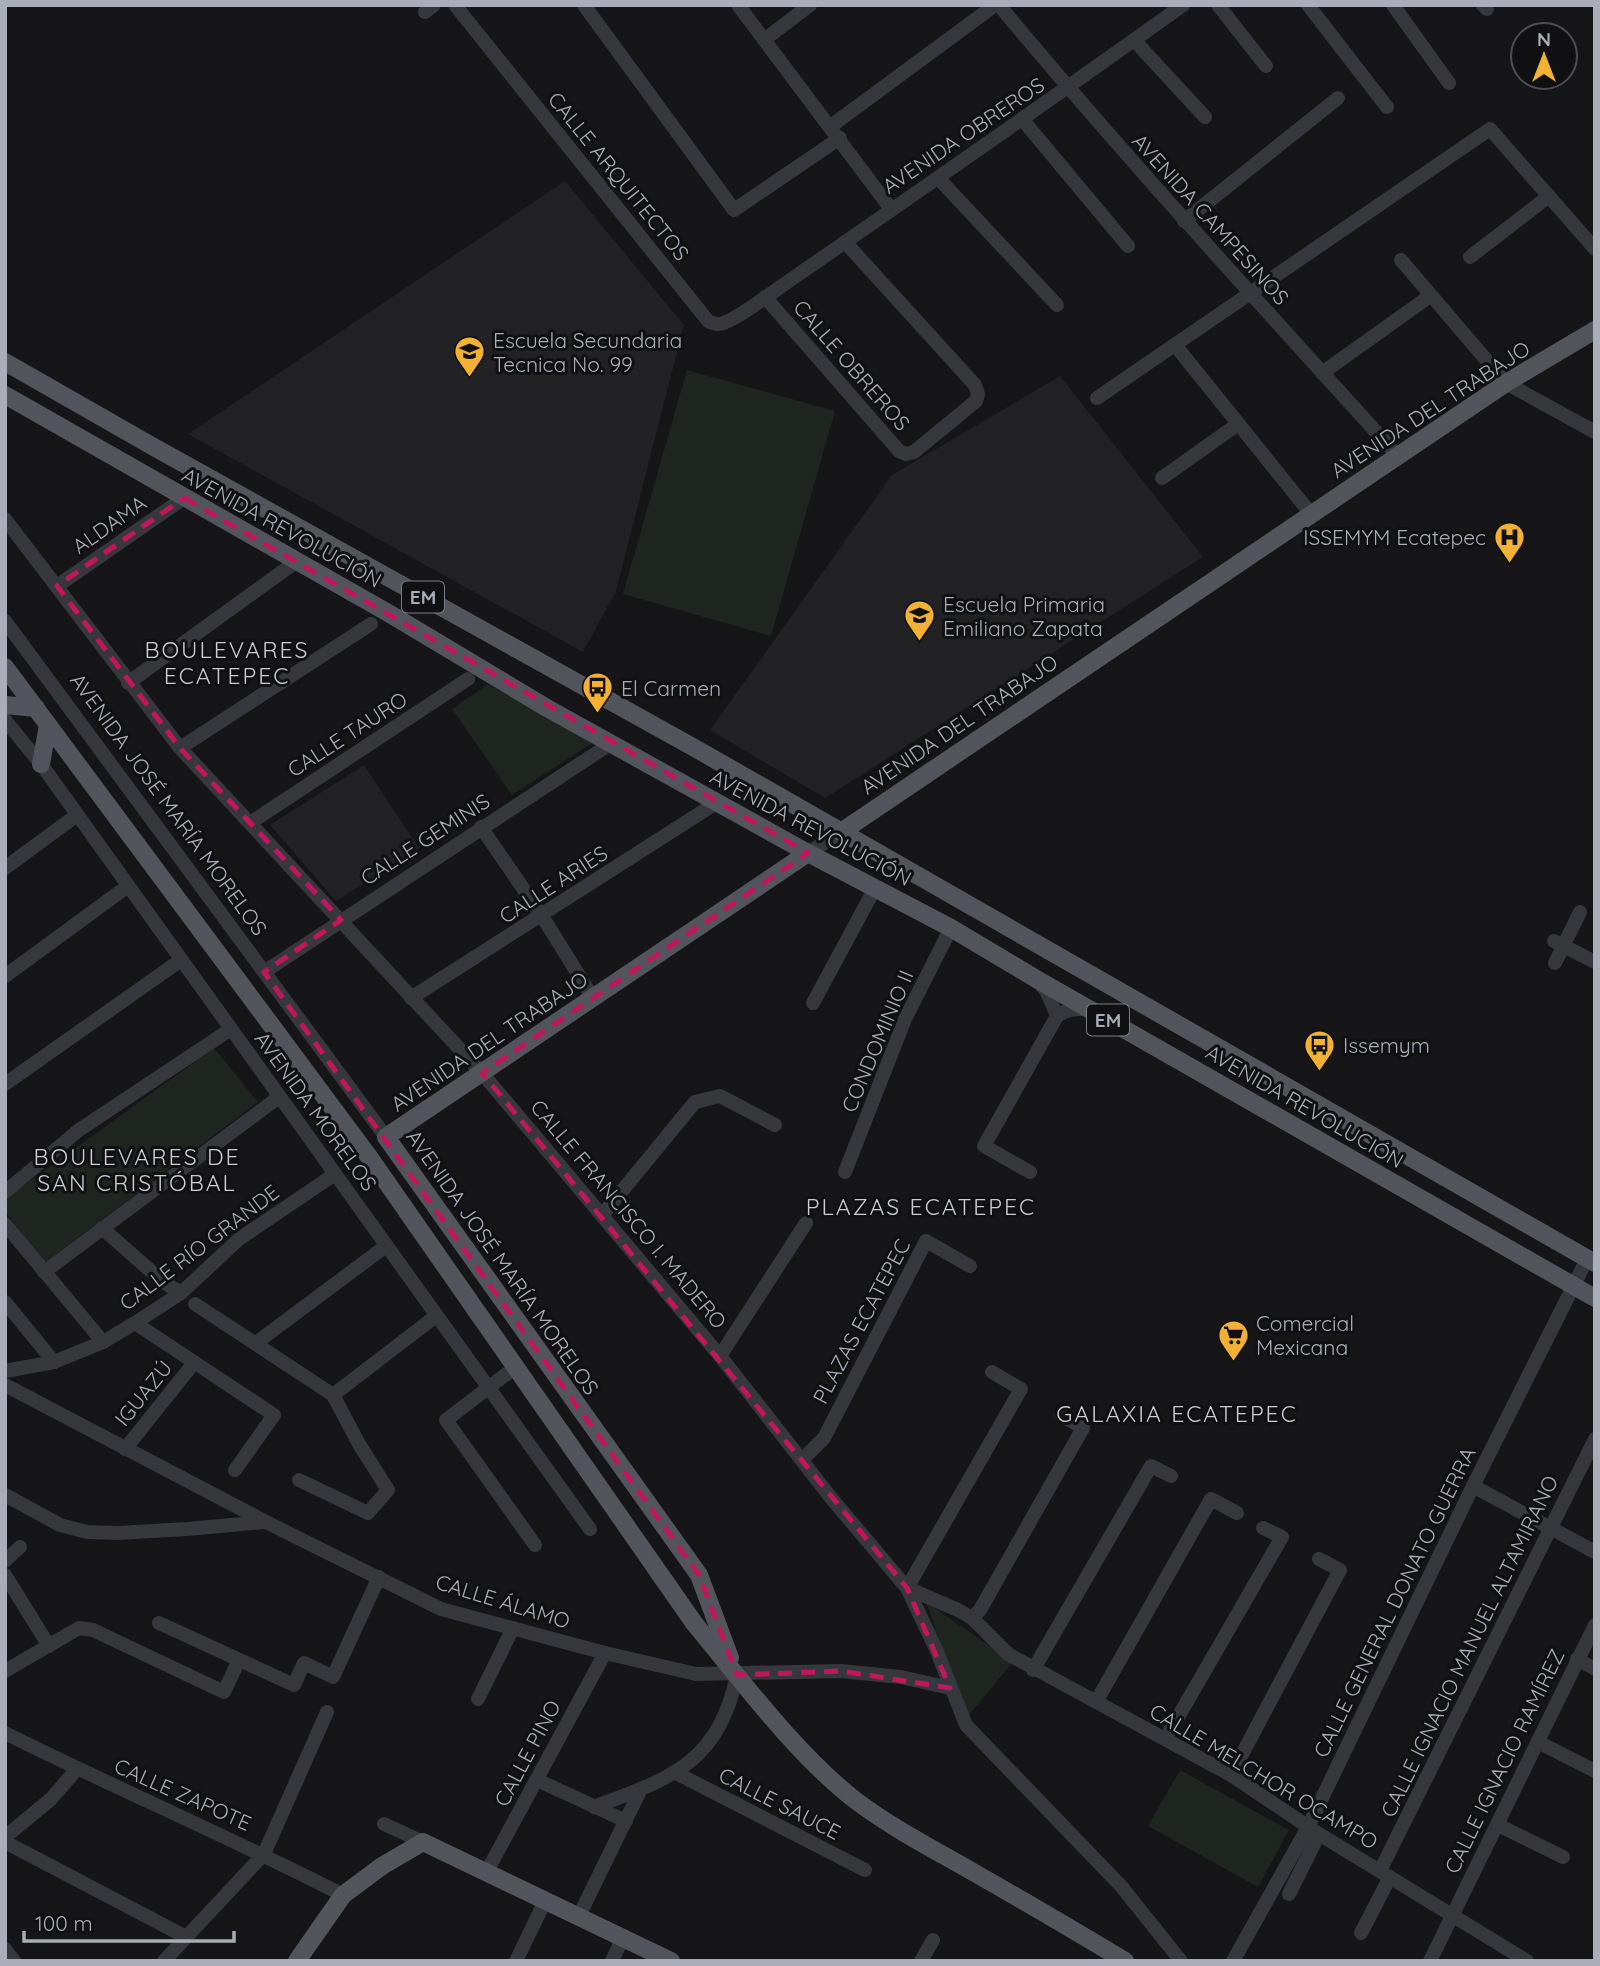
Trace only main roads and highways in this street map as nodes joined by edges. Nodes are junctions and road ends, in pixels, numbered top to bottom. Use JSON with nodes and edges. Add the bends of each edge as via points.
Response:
{"nodes":[{"id":1,"x":1595,"y":330,"type":"edge"},
{"id":2,"x":5,"y":362,"type":"edge"},
{"id":3,"x":5,"y":396,"type":"edge"},
{"id":4,"x":5,"y":667,"type":"edge"},
{"id":5,"x":5,"y":705,"type":"edge"},
{"id":6,"x":36,"y":708,"type":"junction"},
{"id":7,"x":48,"y":725,"type":"junction"},
{"id":8,"x":41,"y":764,"type":"road end"},
{"id":9,"x":841,"y":832,"type":"junction"},
{"id":10,"x":808,"y":853,"type":"junction"},
{"id":11,"x":386,"y":1137,"type":"joint"},
{"id":12,"x":367,"y":1154,"type":"junction"},
{"id":13,"x":436,"y":1209,"type":"junction"},
{"id":14,"x":1591,"y":1261,"type":"edge"},
{"id":15,"x":1595,"y":1298,"type":"edge"},
{"id":16,"x":737,"y":1675,"type":"junction"},
{"id":17,"x":297,"y":1961,"type":"edge"},
{"id":18,"x":671,"y":1961,"type":"edge"},
{"id":19,"x":1125,"y":1961,"type":"edge"}],
"edges":[{"from":1,"to":9,"type":"main road","name":"AVENIDA DEL TRABAJO","via":[[1506,383]]},
{"from":2,"to":9,"type":"main road","name":"AVENIDA REVOLUCIÓN","number":"EM"},
{"from":3,"to":10,"type":"main road","name":"AVENIDA REVOLUCIÓN","number":"EM"},
{"from":4,"to":6,"type":"main road","name":"AVENIDA JOSÉ MARÍA MORELOS"},
{"from":5,"to":6,"type":"main road"},
{"from":6,"to":7,"type":"main road","name":"AVENIDA JOSÉ MARÍA MORELOS"},
{"from":7,"to":8,"type":"main road"},
{"from":7,"to":12,"type":"main road","name":"AVENIDA JOSÉ MARÍA MORELOS"},
{"from":9,"to":14,"type":"main road","name":"AVENIDA REVOLUCIÓN","number":"EM"},
{"from":10,"to":11,"type":"main road","name":"AVENIDA DEL TRABAJO"},
{"from":10,"to":15,"type":"main road","name":"AVENIDA REVOLUCIÓN","number":"EM","via":[[951,928]]},
{"from":11,"to":13,"type":"main road","name":"AVENIDA JOSÉ MARÍA MORELOS"},
{"from":12,"to":13,"type":"main road"},
{"from":12,"to":16,"type":"main road","name":"AVENIDA JOSÉ MARÍA MORELOS","via":[[694,1623]]},
{"from":13,"to":16,"type":"main road","name":"AVENIDA JOSÉ MARÍA MORELOS","via":[[699,1575]]},
{"from":16,"to":19,"type":"main road","name":"AVENIDA JOSÉ MARÍA MORELOS","via":[[815,1764],[854,1799],[932,1850]]},
{"from":17,"to":18,"type":"main road","via":[[343,1895],[423,1842]]}]}
